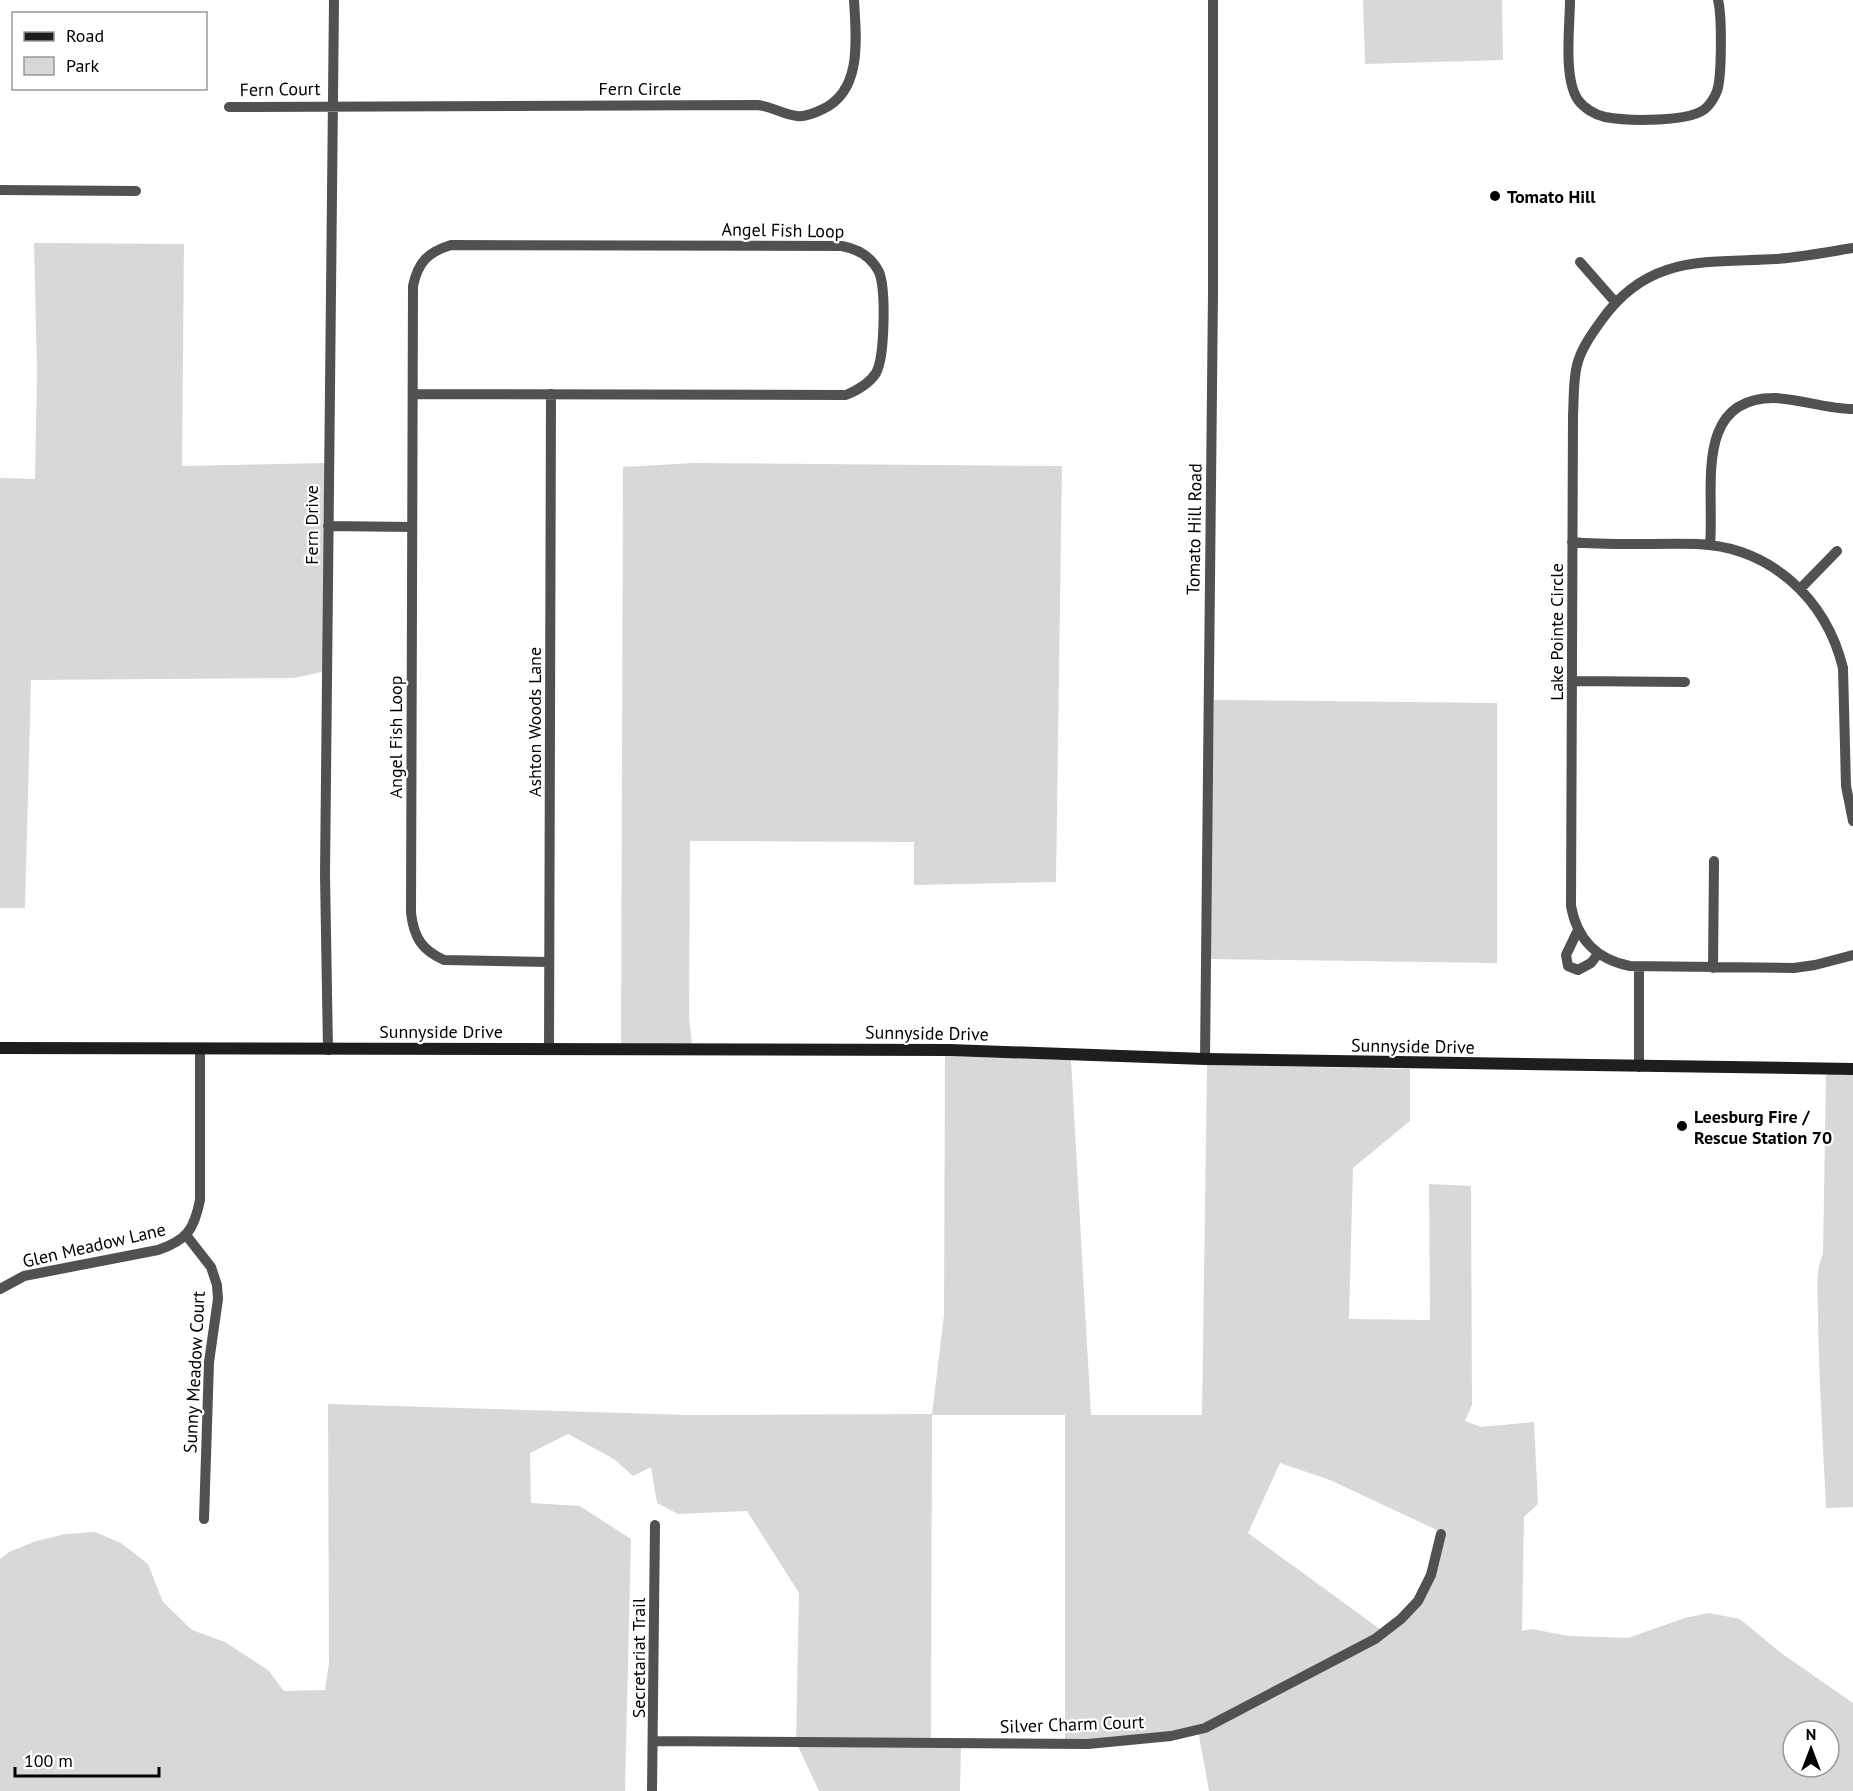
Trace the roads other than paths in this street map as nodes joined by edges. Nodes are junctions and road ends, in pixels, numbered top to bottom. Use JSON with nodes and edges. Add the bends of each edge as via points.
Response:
{"nodes":[{"id":1,"x":334,"y":0,"type":"edge"},
{"id":2,"x":854,"y":0,"type":"edge"},
{"id":3,"x":1213,"y":0,"type":"edge"},
{"id":4,"x":1570,"y":0,"type":"edge"},
{"id":5,"x":1718,"y":0,"type":"edge"},
{"id":6,"x":333,"y":105,"type":"junction"},
{"id":7,"x":229,"y":107,"type":"dead end"},
{"id":8,"x":0,"y":190,"type":"edge"},
{"id":9,"x":136,"y":191,"type":"dead end"},
{"id":10,"x":1853,"y":248,"type":"edge"},
{"id":11,"x":1580,"y":261,"type":"dead end"},
{"id":12,"x":1616,"y":303,"type":"junction"},
{"id":13,"x":413,"y":394,"type":"junction"},
{"id":14,"x":550,"y":394,"type":"junction"},
{"id":15,"x":1853,"y":409,"type":"edge"},
{"id":16,"x":328,"y":526,"type":"junction"},
{"id":17,"x":412,"y":527,"type":"junction"},
{"id":18,"x":1572,"y":542,"type":"junction"},
{"id":19,"x":1710,"y":545,"type":"junction"},
{"id":20,"x":1837,"y":551,"type":"dead end"},
{"id":21,"x":1801,"y":588,"type":"junction"},
{"id":22,"x":1572,"y":681,"type":"junction"},
{"id":23,"x":1685,"y":682,"type":"dead end"},
{"id":24,"x":1853,"y":821,"type":"edge"},
{"id":25,"x":1714,"y":861,"type":"dead end"},
{"id":26,"x":1578,"y":930,"type":"junction"},
{"id":27,"x":1598,"y":954,"type":"junction"},
{"id":28,"x":1853,"y":955,"type":"edge"},
{"id":29,"x":549,"y":962,"type":"junction"},
{"id":30,"x":1639,"y":967,"type":"junction"},
{"id":31,"x":1713,"y":968,"type":"junction"},
{"id":32,"x":0,"y":1048,"type":"edge"},
{"id":33,"x":200,"y":1049,"type":"junction"},
{"id":34,"x":549,"y":1049,"type":"junction"},
{"id":35,"x":328,"y":1050,"type":"junction"},
{"id":36,"x":1205,"y":1059,"type":"junction"},
{"id":37,"x":1639,"y":1067,"type":"junction"},
{"id":38,"x":1853,"y":1069,"type":"edge"},
{"id":39,"x":186,"y":1235,"type":"junction"},
{"id":40,"x":0,"y":1289,"type":"edge"},
{"id":41,"x":204,"y":1519,"type":"dead end"},
{"id":42,"x":656,"y":1525,"type":"dead end"},
{"id":43,"x":1441,"y":1534,"type":"dead end"},
{"id":44,"x":655,"y":1741,"type":"junction"},
{"id":45,"x":652,"y":1791,"type":"edge"}],
"edges":[{"from":1,"to":6,"type":"street","name":"Fern Drive"},
{"from":2,"to":6,"type":"street","name":"Fern Circle","via":[[852,77],[841,97],[805,116],[757,105]]},
{"from":3,"to":36,"type":"street","name":"Tomato Hill Road"},
{"from":4,"to":5,"type":"street","via":[[1572,87],[1590,111],[1619,118],[1685,118],[1707,108],[1717,93],[1720,78]]},
{"from":6,"to":7,"type":"street","name":"Fern Court"},
{"from":6,"to":16,"type":"street","name":"Fern Drive"},
{"from":8,"to":9,"type":"street"},
{"from":10,"to":12,"type":"street","name":"Lake Pointe Circle","via":[[1776,259],[1698,261],[1646,279]]},
{"from":11,"to":12,"type":"street"},
{"from":12,"to":18,"type":"street","name":"Lake Pointe Circle","via":[[1587,342],[1575,375]]},
{"from":13,"to":14,"type":"street","name":"Angel Fish Loop"},
{"from":13,"to":14,"type":"street","name":"Angel Fish Loop","via":[[416,271],[436,249],[451,245],[842,246],[867,256],[878,271],[882,285],[882,357],[869,382],[846,395]]},
{"from":13,"to":17,"type":"street","name":"Angel Fish Loop"},
{"from":14,"to":29,"type":"street","name":"Ashton Woods Lane"},
{"from":15,"to":19,"type":"street","via":[[1775,398],[1752,401],[1732,411],[1713,440]]},
{"from":16,"to":17,"type":"street"},
{"from":16,"to":35,"type":"street","name":"Fern Drive"},
{"from":17,"to":29,"type":"street","name":"Angel Fish Loop","via":[[413,930],[429,953],[444,960]]},
{"from":18,"to":19,"type":"street"},
{"from":18,"to":22,"type":"street","name":"Lake Pointe Circle"},
{"from":19,"to":21,"type":"street","via":[[1766,563]]},
{"from":20,"to":21,"type":"street"},
{"from":21,"to":24,"type":"street","via":[[1824,618],[1839,650],[1843,668],[1846,786]]},
{"from":22,"to":23,"type":"street"},
{"from":22,"to":26,"type":"street","name":"Lake Pointe Circle","via":[[1571,906]]},
{"from":25,"to":31,"type":"street"},
{"from":26,"to":27,"type":"street","name":"Lake Pointe Circle"},
{"from":26,"to":27,"type":"street","via":[[1566,955],[1568,966],[1578,970]]},
{"from":27,"to":30,"type":"street","name":"Lake Pointe Circle","via":[[1617,964]]},
{"from":28,"to":31,"type":"street","name":"Lake Pointe Circle","via":[[1794,968]]},
{"from":29,"to":34,"type":"street","name":"Ashton Woods Lane"},
{"from":30,"to":31,"type":"street","name":"Lake Pointe Circle"},
{"from":30,"to":37,"type":"street"},
{"from":32,"to":33,"type":"street","name":"Sunnyside Drive"},
{"from":33,"to":35,"type":"street","name":"Sunnyside Drive"},
{"from":33,"to":39,"type":"street","name":"Glen Meadow Lane","via":[[200,1200]]},
{"from":34,"to":35,"type":"street","name":"Sunnyside Drive"},
{"from":34,"to":36,"type":"street","name":"Sunnyside Drive","via":[[950,1050]]},
{"from":36,"to":37,"type":"street","name":"Sunnyside Drive"},
{"from":37,"to":38,"type":"street","name":"Sunnyside Drive"},
{"from":39,"to":40,"type":"street","name":"Glen Meadow Lane","via":[[158,1250],[24,1276]]},
{"from":39,"to":41,"type":"street","name":"Sunny Meadow Court","via":[[210,1267],[217,1285],[208,1362]]},
{"from":42,"to":44,"type":"street","name":"Secretariat Trail"},
{"from":43,"to":44,"type":"street","name":"Silver Charm Court","via":[[1431,1575],[1418,1601],[1401,1619],[1375,1639],[1205,1728],[1162,1738],[1088,1744]]},
{"from":44,"to":45,"type":"street","name":"Secretariat Trail"}]}
